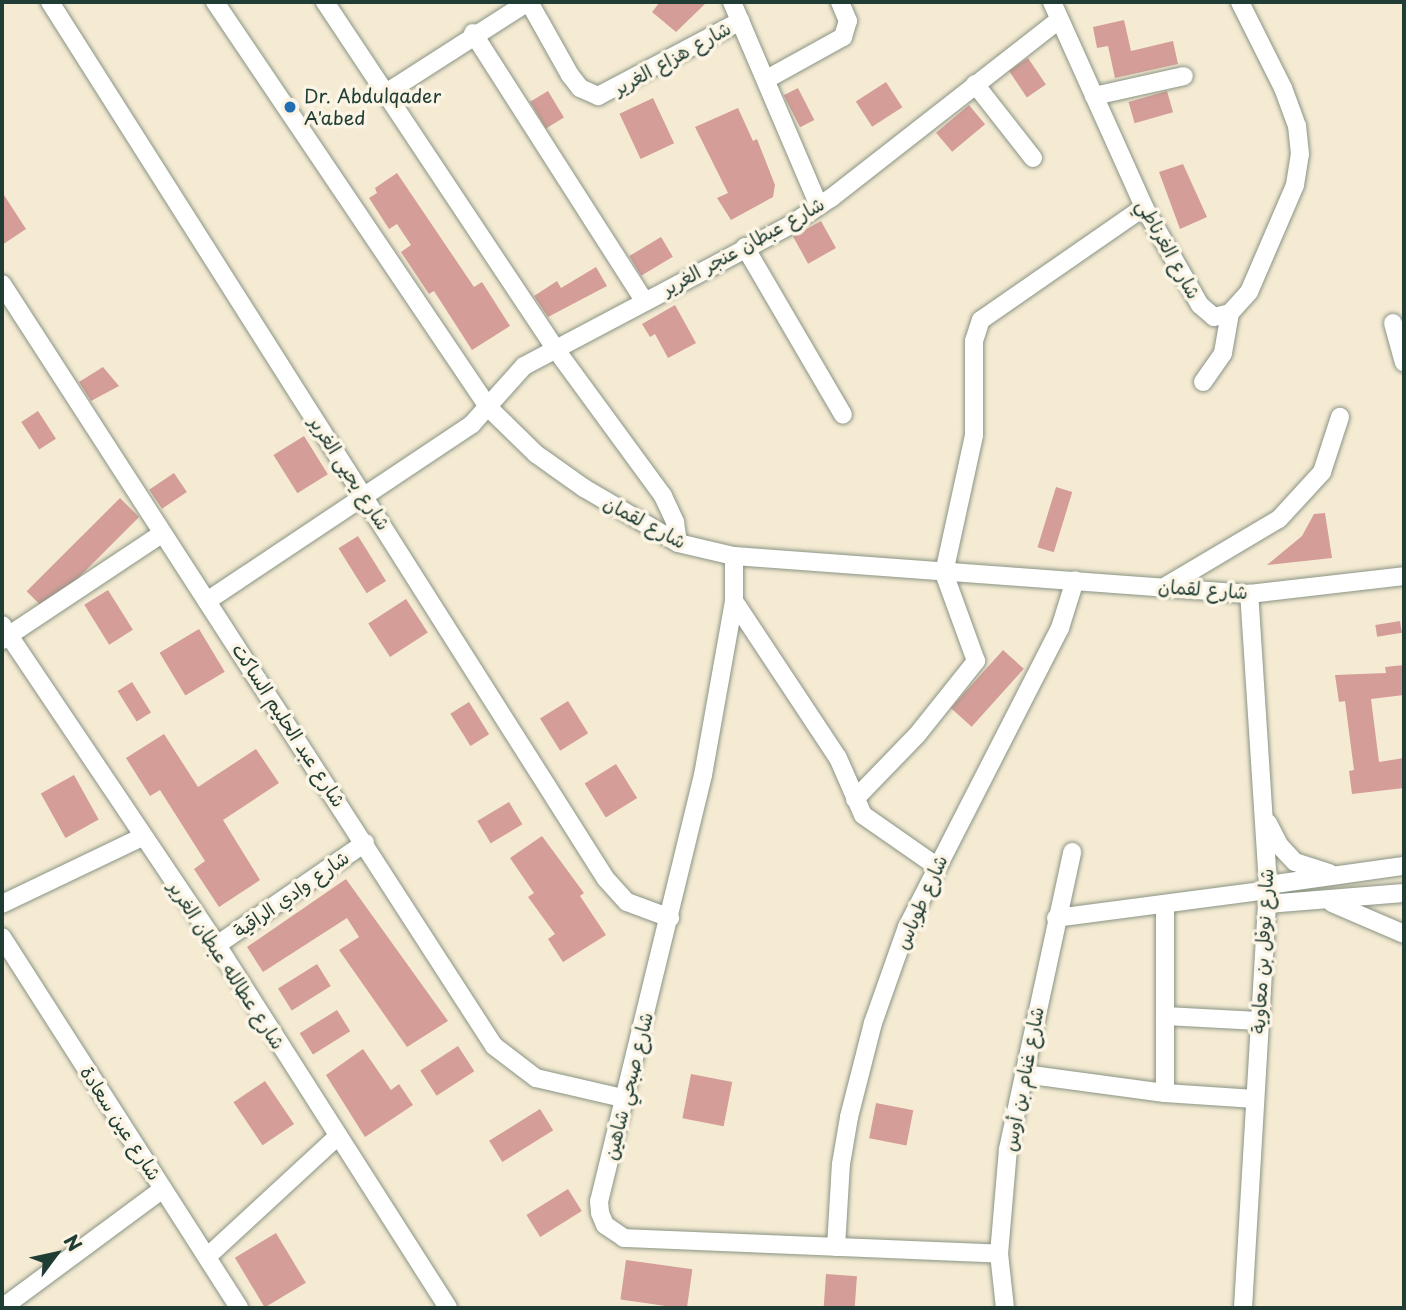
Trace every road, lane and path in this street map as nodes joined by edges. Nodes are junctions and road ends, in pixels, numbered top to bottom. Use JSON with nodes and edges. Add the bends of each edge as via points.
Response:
{"nodes":[{"id":1,"x":50,"y":2,"type":"edge"},
{"id":2,"x":215,"y":2,"type":"edge"},
{"id":3,"x":325,"y":2,"type":"edge"},
{"id":4,"x":529,"y":2,"type":"edge"},
{"id":5,"x":732,"y":2,"type":"edge"},
{"id":6,"x":840,"y":2,"type":"edge"},
{"id":7,"x":1052,"y":2,"type":"edge"},
{"id":8,"x":1240,"y":2,"type":"edge"},
{"id":9,"x":1059,"y":20,"type":"junction"},
{"id":10,"x":740,"y":21,"type":"junction"},
{"id":11,"x":473,"y":33,"type":"junction"},
{"id":12,"x":1184,"y":76,"type":"dead end"},
{"id":13,"x":767,"y":79,"type":"junction"},
{"id":14,"x":975,"y":85,"type":"junction"},
{"id":15,"x":386,"y":93,"type":"junction"},
{"id":16,"x":1094,"y":96,"type":"junction"},
{"id":17,"x":1033,"y":158,"type":"dead end"},
{"id":18,"x":819,"y":206,"type":"junction"},
{"id":19,"x":1144,"y":207,"type":"junction"},
{"id":20,"x":746,"y":247,"type":"junction"},
{"id":21,"x":2,"y":284,"type":"edge"},
{"id":22,"x":644,"y":300,"type":"junction"},
{"id":23,"x":1230,"y":313,"type":"junction"},
{"id":24,"x":1393,"y":323,"type":"dead end"},
{"id":25,"x":554,"y":347,"type":"junction"},
{"id":26,"x":1404,"y":363,"type":"edge"},
{"id":27,"x":1203,"y":382,"type":"dead end"},
{"id":28,"x":489,"y":408,"type":"junction"},
{"id":29,"x":843,"y":415,"type":"dead end"},
{"id":30,"x":1340,"y":417,"type":"dead end"},
{"id":31,"x":365,"y":496,"type":"junction"},
{"id":32,"x":160,"y":535,"type":"junction"},
{"id":33,"x":678,"y":543,"type":"junction"},
{"id":34,"x":734,"y":556,"type":"junction"},
{"id":35,"x":944,"y":573,"type":"junction"},
{"id":36,"x":1404,"y":576,"type":"edge"},
{"id":37,"x":1075,"y":580,"type":"junction"},
{"id":38,"x":1166,"y":586,"type":"junction"},
{"id":39,"x":1249,"y":594,"type":"junction"},
{"id":40,"x":207,"y":601,"type":"junction"},
{"id":41,"x":734,"y":601,"type":"junction"},
{"id":42,"x":4,"y":634,"type":"edge"},
{"id":43,"x":855,"y":799,"type":"junction"},
{"id":44,"x":1264,"y":812,"type":"junction"},
{"id":45,"x":142,"y":837,"type":"junction"},
{"id":46,"x":365,"y":843,"type":"junction"},
{"id":47,"x":1072,"y":852,"type":"dead end"},
{"id":48,"x":936,"y":866,"type":"junction"},
{"id":49,"x":1404,"y":866,"type":"edge"},
{"id":50,"x":1339,"y":875,"type":"junction"},
{"id":51,"x":1268,"y":893,"type":"junction"},
{"id":52,"x":1404,"y":893,"type":"edge"},
{"id":53,"x":1328,"y":901,"type":"junction"},
{"id":54,"x":2,"y":904,"type":"edge"},
{"id":55,"x":1165,"y":905,"type":"junction"},
{"id":56,"x":670,"y":918,"type":"junction"},
{"id":57,"x":1056,"y":918,"type":"junction"},
{"id":58,"x":1404,"y":934,"type":"edge"},
{"id":59,"x":2,"y":937,"type":"edge"},
{"id":60,"x":217,"y":945,"type":"junction"},
{"id":61,"x":1165,"y":1016,"type":"junction"},
{"id":62,"x":1259,"y":1021,"type":"junction"},
{"id":63,"x":1024,"y":1074,"type":"junction"},
{"id":64,"x":1165,"y":1093,"type":"junction"},
{"id":65,"x":626,"y":1099,"type":"junction"},
{"id":66,"x":1255,"y":1099,"type":"junction"},
{"id":67,"x":336,"y":1138,"type":"junction"},
{"id":68,"x":163,"y":1189,"type":"junction"},
{"id":69,"x":836,"y":1247,"type":"junction"},
{"id":70,"x":999,"y":1254,"type":"junction"},
{"id":71,"x":208,"y":1256,"type":"junction"},
{"id":72,"x":5,"y":1298,"type":"edge"},
{"id":73,"x":239,"y":1308,"type":"edge"},
{"id":74,"x":448,"y":1308,"type":"edge"},
{"id":75,"x":1005,"y":1308,"type":"edge"},
{"id":76,"x":1243,"y":1308,"type":"edge"}],
"edges":[{"from":1,"to":31,"type":"street","name":"شارع يحيى الغرير"},
{"from":2,"to":28,"type":"street","name":"شارع لقمان"},
{"from":3,"to":15,"type":"street"},
{"from":4,"to":10,"type":"street","name":"شارع هزاع الغرير","via":[[570,75],[588,94],[598,96]]},
{"from":4,"to":11,"type":"street"},
{"from":5,"to":10,"type":"street"},
{"from":6,"to":13,"type":"street","via":[[848,21],[843,37]]},
{"from":7,"to":9,"type":"street","name":"شارع الغرناطي"},
{"from":8,"to":23,"type":"street","via":[[1283,88],[1297,126],[1300,155],[1295,185],[1275,240],[1244,300]]},
{"from":9,"to":14,"type":"street","name":"شارع عبطان عنجر الغرير"},
{"from":9,"to":16,"type":"street","name":"شارع الغرناطي"},
{"from":10,"to":13,"type":"street"},
{"from":11,"to":15,"type":"street"},
{"from":11,"to":22,"type":"street"},
{"from":12,"to":16,"type":"street"},
{"from":13,"to":18,"type":"street"},
{"from":14,"to":17,"type":"street"},
{"from":14,"to":18,"type":"street","name":"شارع عبطان عنجر الغرير"},
{"from":15,"to":25,"type":"street"},
{"from":16,"to":19,"type":"street","name":"شارع الغرناطي"},
{"from":18,"to":20,"type":"street","name":"شارع عبطان عنجر الغرير"},
{"from":19,"to":23,"type":"street","name":"شارع الغرناطي","via":[[1206,313],[1214,317]]},
{"from":19,"to":35,"type":"street","via":[[981,320],[974,341],[974,435]]},
{"from":20,"to":22,"type":"street","name":"شارع عبطان عنجر الغرير"},
{"from":20,"to":29,"type":"street"},
{"from":21,"to":32,"type":"street","name":"شارع عبد الحليم الساكت"},
{"from":22,"to":25,"type":"street","name":"شارع عبطان عنجر الغرير"},
{"from":23,"to":27,"type":"street","via":[[1223,353]]},
{"from":24,"to":26,"type":"street"},
{"from":25,"to":28,"type":"street","name":"شارع عبطان عنجر الغرير","via":[[506,382]]},
{"from":25,"to":33,"type":"street","via":[[663,496],[675,522]]},
{"from":28,"to":31,"type":"street","name":"شارع عبطان عنجر الغرير"},
{"from":28,"to":33,"type":"street","name":"شارع لقمان","via":[[536,454]]},
{"from":30,"to":38,"type":"street","via":[[1322,472],[1279,519]]},
{"from":31,"to":40,"type":"street","name":"شارع عبطان عنجر الغرير"},
{"from":31,"to":56,"type":"street","name":"شارع يحيى الغرير","via":[[606,879],[627,902]]},
{"from":32,"to":40,"type":"street","name":"شارع عبد الحليم الساكت"},
{"from":32,"to":42,"type":"street"},
{"from":33,"to":34,"type":"street","name":"شارع لقمان"},
{"from":34,"to":35,"type":"street","name":"شارع لقمان"},
{"from":34,"to":41,"type":"street","name":"شارع صبحي شاهين"},
{"from":35,"to":37,"type":"street","name":"شارع لقمان"},
{"from":35,"to":43,"type":"street","via":[[974,647],[974,668]]},
{"from":36,"to":39,"type":"street","name":"شارع لقمان"},
{"from":37,"to":38,"type":"street","name":"شارع لقمان"},
{"from":37,"to":48,"type":"street","name":"شارع طوباس","via":[[1060,628]]},
{"from":38,"to":39,"type":"street","name":"شارع لقمان"},
{"from":39,"to":44,"type":"street","name":"شارع نوفل بن معاوية"},
{"from":40,"to":46,"type":"street","name":"شارع عبد الحليم الساكت"},
{"from":41,"to":43,"type":"street","via":[[838,758]]},
{"from":41,"to":56,"type":"street","name":"شارع صبحي شاهين","via":[[703,775]]},
{"from":42,"to":45,"type":"street","name":"شارع عطالله عبطان الغرير"},
{"from":43,"to":48,"type":"street","via":[[863,815]]},
{"from":44,"to":50,"type":"street","via":[[1279,845],[1295,862]]},
{"from":44,"to":51,"type":"street","name":"شارع نوفل بن معاوية"},
{"from":45,"to":54,"type":"street"},
{"from":45,"to":60,"type":"street","name":"شارع عطالله عبطان الغرير"},
{"from":46,"to":60,"type":"street","name":"شارع وادي الراقية"},
{"from":46,"to":65,"type":"street","name":"شارع عبد الحليم الساكت","via":[[472,1016],[513,1065],[536,1078]]},
{"from":47,"to":57,"type":"street","name":"شارع غنام بن أوس"},
{"from":48,"to":69,"type":"street","name":"شارع طوباس","via":[[906,927],[873,1023],[841,1164]]},
{"from":49,"to":50,"type":"street"},
{"from":50,"to":51,"type":"street"},
{"from":51,"to":53,"type":"street"},
{"from":51,"to":55,"type":"street"},
{"from":51,"to":62,"type":"street","name":"شارع نوفل بن معاوية"},
{"from":52,"to":53,"type":"street"},
{"from":53,"to":58,"type":"street"},
{"from":55,"to":57,"type":"street"},
{"from":55,"to":61,"type":"street"},
{"from":56,"to":65,"type":"street","name":"شارع صبحي شاهين"},
{"from":57,"to":63,"type":"street","name":"شارع غنام بن أوس"},
{"from":59,"to":68,"type":"street","name":"شارع عين سعادة"},
{"from":60,"to":67,"type":"street","name":"شارع عطالله عبطان الغرير"},
{"from":61,"to":62,"type":"street"},
{"from":61,"to":64,"type":"street"},
{"from":62,"to":66,"type":"street","name":"شارع نوفل بن معاوية"},
{"from":63,"to":64,"type":"street"},
{"from":63,"to":70,"type":"street","name":"شارع غنام بن أوس","via":[[1008,1149]]},
{"from":64,"to":66,"type":"street"},
{"from":65,"to":69,"type":"street","name":"شارع صبحي شاهين","via":[[599,1201],[605,1225],[614,1233],[625,1238]]},
{"from":66,"to":76,"type":"street","name":"شارع نوفل بن معاوية"},
{"from":67,"to":71,"type":"street"},
{"from":67,"to":74,"type":"street","name":"شارع عطالله عبطان الغرير"},
{"from":68,"to":71,"type":"street","name":"شارع عين سعادة"},
{"from":68,"to":72,"type":"street"},
{"from":69,"to":70,"type":"street","name":"شارع صبحي شاهين"},
{"from":70,"to":75,"type":"street","name":"شارع غنام بن أوس"},
{"from":71,"to":73,"type":"street","name":"شارع عين سعادة"}]}
